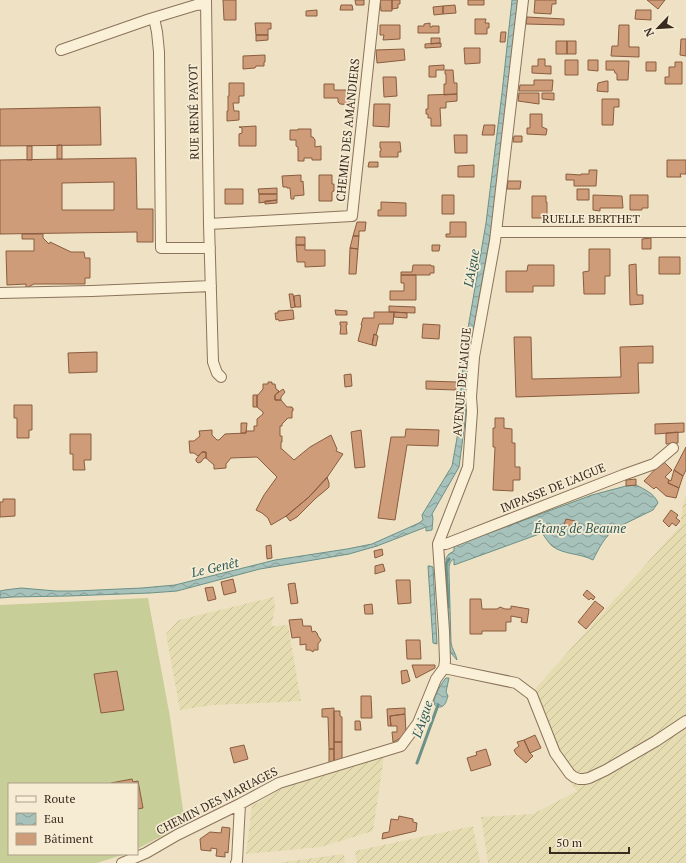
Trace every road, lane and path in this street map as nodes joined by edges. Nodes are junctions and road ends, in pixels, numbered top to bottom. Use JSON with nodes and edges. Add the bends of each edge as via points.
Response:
{"nodes":[{"id":1,"x":375,"y":0,"type":"edge"},
{"id":2,"x":524,"y":0,"type":"edge"},
{"id":3,"x":206,"y":2,"type":"edge"},
{"id":4,"x":154,"y":18,"type":"junction"},
{"id":5,"x":61,"y":50,"type":"dead end"},
{"id":6,"x":209,"y":224,"type":"junction"},
{"id":7,"x":496,"y":232,"type":"junction"},
{"id":8,"x":686,"y":232,"type":"edge"},
{"id":9,"x":210,"y":248,"type":"junction"},
{"id":10,"x":211,"y":286,"type":"junction"},
{"id":11,"x":0,"y":292,"type":"edge"},
{"id":12,"x":221,"y":377,"type":"dead end"},
{"id":13,"x":673,"y":448,"type":"dead end"},
{"id":14,"x":438,"y":544,"type":"junction"},
{"id":15,"x":444,"y":668,"type":"junction"},
{"id":16,"x":686,"y":721,"type":"edge"},
{"id":17,"x":240,"y":804,"type":"junction"},
{"id":18,"x":122,"y":863,"type":"edge"},
{"id":19,"x":236,"y":863,"type":"edge"}],
"edges":[{"from":1,"to":6,"type":"street","name":"CHEMIN DES AMANDIERS","via":[[352,216]]},
{"from":2,"to":7,"type":"street","name":"AVENUE DE L'AIGUE"},
{"from":3,"to":4,"type":"street"},
{"from":3,"to":6,"type":"street","name":"RUE RENÉ PAYOT"},
{"from":4,"to":5,"type":"street"},
{"from":4,"to":9,"type":"street","via":[[159,52],[162,248]]},
{"from":6,"to":9,"type":"street","name":"RUE RENÉ PAYOT"},
{"from":7,"to":8,"type":"street","name":"RUELLE BERTHET"},
{"from":7,"to":14,"type":"street","name":"AVENUE DE L'AIGUE","via":[[474,357],[468,467]]},
{"from":9,"to":10,"type":"street","name":"RUE RENÉ PAYOT"},
{"from":10,"to":11,"type":"street"},
{"from":10,"to":12,"type":"street","name":"RUE RENÉ PAYOT","via":[[213,362]]},
{"from":13,"to":14,"type":"street","name":"IMPASSE DE L'AIGUE","via":[[654,464],[446,544]]},
{"from":14,"to":15,"type":"street","name":"AVENUE DE L'AIGUE"},
{"from":15,"to":16,"type":"street","via":[[516,683],[532,695],[555,753],[570,774],[579,779],[589,778],[606,770]]},
{"from":15,"to":17,"type":"street","name":"CHEMIN DES MARIAGES","via":[[436,678],[418,724],[402,746],[279,783]]},
{"from":17,"to":18,"type":"street","name":"CHEMIN DES MARIAGES"},
{"from":17,"to":19,"type":"street"}]}
